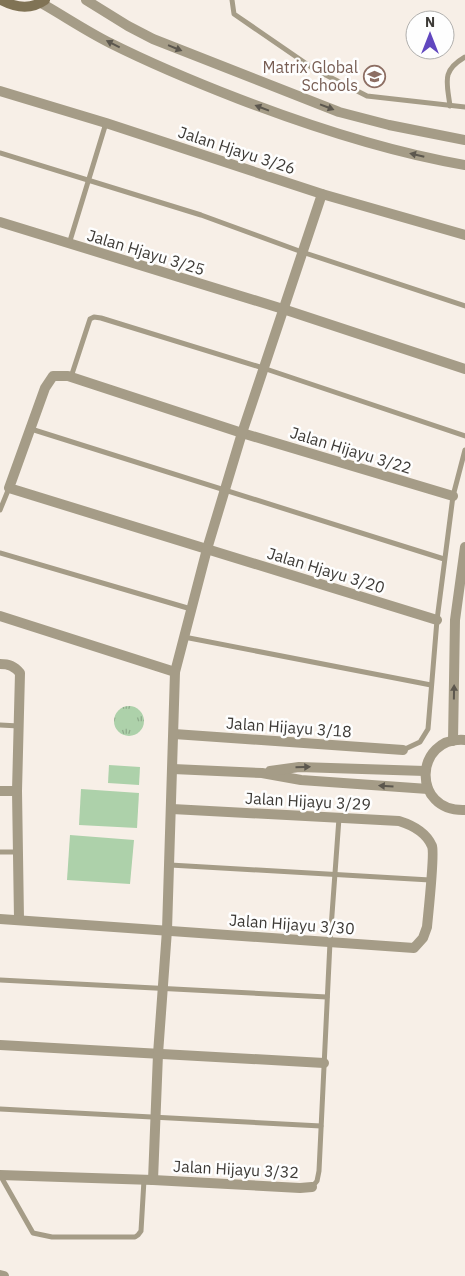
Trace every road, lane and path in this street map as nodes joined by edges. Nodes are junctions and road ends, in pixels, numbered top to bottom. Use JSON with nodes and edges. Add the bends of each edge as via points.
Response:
{"nodes":[{"id":1,"x":1,"y":0,"type":"edge"},
{"id":2,"x":86,"y":0,"type":"edge"},
{"id":3,"x":232,"y":0,"type":"edge"},
{"id":4,"x":43,"y":2,"type":"edge"},
{"id":5,"x":465,"y":57,"type":"edge"},
{"id":6,"x":0,"y":92,"type":"edge"},
{"id":7,"x":450,"y":106,"type":"junction"},
{"id":8,"x":465,"y":108,"type":"edge"},
{"id":9,"x":106,"y":123,"type":"junction"},
{"id":10,"x":465,"y":140,"type":"edge"},
{"id":11,"x":0,"y":153,"type":"edge"},
{"id":12,"x":465,"y":165,"type":"edge"},
{"id":13,"x":89,"y":181,"type":"junction"},
{"id":14,"x":322,"y":194,"type":"junction"},
{"id":15,"x":0,"y":222,"type":"edge"},
{"id":16,"x":465,"y":235,"type":"edge"},
{"id":17,"x":69,"y":244,"type":"junction"},
{"id":18,"x":302,"y":252,"type":"junction"},
{"id":19,"x":465,"y":306,"type":"edge"},
{"id":20,"x":283,"y":309,"type":"junction"},
{"id":21,"x":263,"y":368,"type":"junction"},
{"id":22,"x":465,"y":369,"type":"edge"},
{"id":23,"x":71,"y":377,"type":"junction"},
{"id":24,"x":31,"y":429,"type":"junction"},
{"id":25,"x":242,"y":433,"type":"junction"},
{"id":26,"x":465,"y":436,"type":"edge"},
{"id":27,"x":465,"y":450,"type":"edge"},
{"id":28,"x":9,"y":488,"type":"junction"},
{"id":29,"x":225,"y":489,"type":"junction"},
{"id":30,"x":453,"y":496,"type":"junction"},
{"id":31,"x":0,"y":510,"type":"edge"},
{"id":32,"x":465,"y":547,"type":"edge"},
{"id":33,"x":207,"y":549,"type":"junction"},
{"id":34,"x":0,"y":553,"type":"edge"},
{"id":35,"x":444,"y":559,"type":"junction"},
{"id":36,"x":192,"y":609,"type":"junction"},
{"id":37,"x":0,"y":616,"type":"edge"},
{"id":38,"x":437,"y":620,"type":"junction"},
{"id":39,"x":184,"y":637,"type":"junction"},
{"id":40,"x":4,"y":664,"type":"edge"},
{"id":41,"x":175,"y":672,"type":"junction"},
{"id":42,"x":431,"y":685,"type":"junction"},
{"id":43,"x":0,"y":725,"type":"edge"},
{"id":44,"x":19,"y":726,"type":"junction"},
{"id":45,"x":174,"y":734,"type":"junction"},
{"id":46,"x":452,"y":740,"type":"junction"},
{"id":47,"x":465,"y":740,"type":"edge"},
{"id":48,"x":403,"y":750,"type":"joint"},
{"id":49,"x":173,"y":769,"type":"junction"},
{"id":50,"x":425,"y":771,"type":"junction"},
{"id":51,"x":262,"y":772,"type":"junction"},
{"id":52,"x":428,"y":789,"type":"junction"},
{"id":53,"x":0,"y":790,"type":"edge"},
{"id":54,"x":17,"y":792,"type":"junction"},
{"id":55,"x":172,"y":809,"type":"junction"},
{"id":56,"x":465,"y":810,"type":"edge"},
{"id":57,"x":339,"y":818,"type":"junction"},
{"id":58,"x":0,"y":852,"type":"edge"},
{"id":59,"x":18,"y":852,"type":"junction"},
{"id":60,"x":170,"y":865,"type":"junction"},
{"id":61,"x":335,"y":874,"type":"junction"},
{"id":62,"x":430,"y":880,"type":"junction"},
{"id":63,"x":0,"y":918,"type":"edge"},
{"id":64,"x":19,"y":919,"type":"junction"},
{"id":65,"x":167,"y":930,"type":"junction"},
{"id":66,"x":330,"y":942,"type":"junction"},
{"id":67,"x":0,"y":980,"type":"edge"},
{"id":68,"x":163,"y":988,"type":"junction"},
{"id":69,"x":327,"y":997,"type":"junction"},
{"id":70,"x":0,"y":1045,"type":"edge"},
{"id":71,"x":158,"y":1054,"type":"junction"},
{"id":72,"x":324,"y":1063,"type":"junction"},
{"id":73,"x":0,"y":1109,"type":"edge"},
{"id":74,"x":155,"y":1116,"type":"junction"},
{"id":75,"x":321,"y":1126,"type":"junction"},
{"id":76,"x":0,"y":1175,"type":"edge"},
{"id":77,"x":148,"y":1180,"type":"junction"},
{"id":78,"x":312,"y":1187,"type":"joint"},
{"id":79,"x":0,"y":1275,"type":"edge"},
{"id":80,"x":4,"y":1276,"type":"edge"}],
"edges":[{"from":1,"to":4,"type":"main road","via":[[20,7]]},
{"from":2,"to":10,"type":"street","one_way":true,"via":[[153,39],[339,112]]},
{"from":3,"to":7,"type":"lane","via":[[234,14],[314,69],[367,96]]},
{"from":12,"to":4,"type":"street","one_way":true,"via":[[322,129],[179,76],[109,42]]},
{"from":5,"to":7,"type":"lane","via":[[450,68],[446,78]]},
{"from":6,"to":9,"type":"street","name":"Jalan Hjayu 3/26"},
{"from":7,"to":8,"type":"lane"},
{"from":9,"to":13,"type":"lane"},
{"from":9,"to":14,"type":"street","name":"Jalan Hjayu 3/26"},
{"from":11,"to":13,"type":"lane"},
{"from":13,"to":17,"type":"lane"},
{"from":13,"to":18,"type":"lane","via":[[200,215]]},
{"from":14,"to":16,"type":"street","name":"Jalan Hjayu 3/26"},
{"from":14,"to":18,"type":"street"},
{"from":15,"to":17,"type":"street","name":"Jalan Hjayu 3/25"},
{"from":17,"to":20,"type":"street","name":"Jalan Hjayu 3/25"},
{"from":18,"to":19,"type":"lane"},
{"from":18,"to":20,"type":"street"},
{"from":20,"to":21,"type":"street"},
{"from":20,"to":22,"type":"street","name":"Jalan Hjayu 3/25"},
{"from":21,"to":23,"type":"lane","via":[[94,317],[90,319]]},
{"from":21,"to":25,"type":"street"},
{"from":21,"to":26,"type":"lane"},
{"from":23,"to":24,"type":"street","via":[[53,376],[45,388]]},
{"from":23,"to":25,"type":"street","name":"Jalan Hijayu 3/22"},
{"from":24,"to":28,"type":"street"},
{"from":24,"to":29,"type":"lane"},
{"from":25,"to":29,"type":"street"},
{"from":25,"to":30,"type":"street","name":"Jalan Hijayu 3/22"},
{"from":27,"to":30,"type":"lane"},
{"from":28,"to":31,"type":"lane"},
{"from":28,"to":33,"type":"street","name":"Jalan Hjayu 3/20"},
{"from":29,"to":33,"type":"street"},
{"from":29,"to":35,"type":"lane"},
{"from":30,"to":35,"type":"lane"},
{"from":46,"to":32,"type":"street","one_way":true,"via":[[455,620]]},
{"from":33,"to":36,"type":"street"},
{"from":33,"to":38,"type":"street","name":"Jalan Hjayu 3/20"},
{"from":34,"to":36,"type":"lane"},
{"from":35,"to":38,"type":"lane"},
{"from":36,"to":39,"type":"street"},
{"from":37,"to":41,"type":"street"},
{"from":38,"to":42,"type":"lane"},
{"from":39,"to":41,"type":"street"},
{"from":39,"to":42,"type":"lane"},
{"from":40,"to":44,"type":"street","via":[[20,673]]},
{"from":41,"to":45,"type":"street"},
{"from":42,"to":48,"type":"lane","via":[[428,729],[420,742]]},
{"from":43,"to":44,"type":"lane"},
{"from":44,"to":54,"type":"street"},
{"from":45,"to":48,"type":"street","name":"Jalan Hijayu 3/18"},
{"from":45,"to":49,"type":"street"},
{"from":46,"to":47,"type":"street"},
{"from":46,"to":50,"type":"street","via":[[434,752]]},
{"from":49,"to":51,"type":"street"},
{"from":49,"to":55,"type":"street"},
{"from":51,"to":50,"type":"street","one_way":true,"via":[[299,767]]},
{"from":50,"to":52,"type":"street"},
{"from":52,"to":51,"type":"street","one_way":true,"via":[[301,780]]},
{"from":52,"to":56,"type":"street","via":[[442,806]]},
{"from":53,"to":54,"type":"street"},
{"from":54,"to":59,"type":"street"},
{"from":55,"to":57,"type":"street","name":"Jalan Hijayu 3/29"},
{"from":55,"to":60,"type":"street"},
{"from":57,"to":61,"type":"lane","name":"Jalan Hijayu 3/32"},
{"from":57,"to":62,"type":"street","name":"Jalan Hijayu 3/29","via":[[399,821],[424,834],[433,847]]},
{"from":58,"to":59,"type":"lane"},
{"from":59,"to":64,"type":"street"},
{"from":60,"to":61,"type":"lane"},
{"from":60,"to":65,"type":"street"},
{"from":61,"to":62,"type":"lane"},
{"from":61,"to":66,"type":"lane","name":"Jalan Hijayu 3/32"},
{"from":62,"to":66,"type":"street","name":"Jalan Hijayu 3/30","via":[[427,927],[414,948]]},
{"from":63,"to":64,"type":"street","name":"Jalan Hijayu 3/30"},
{"from":64,"to":65,"type":"street","name":"Jalan Hijayu 3/30"},
{"from":65,"to":66,"type":"street","name":"Jalan Hijayu 3/30"},
{"from":65,"to":68,"type":"street"},
{"from":66,"to":69,"type":"lane","name":"Jalan Hijayu 3/32"},
{"from":67,"to":68,"type":"lane"},
{"from":68,"to":69,"type":"lane"},
{"from":68,"to":71,"type":"street"},
{"from":69,"to":72,"type":"lane","name":"Jalan Hijayu 3/32"},
{"from":70,"to":71,"type":"street"},
{"from":71,"to":72,"type":"street"},
{"from":71,"to":74,"type":"street"},
{"from":72,"to":75,"type":"lane","name":"Jalan Hijayu 3/32"},
{"from":73,"to":74,"type":"lane"},
{"from":74,"to":75,"type":"lane"},
{"from":74,"to":77,"type":"street"},
{"from":75,"to":78,"type":"lane","name":"Jalan Hijayu 3/32","via":[[319,1171]]},
{"from":76,"to":77,"type":"street","name":"Jalan Hijayu 3/32"},
{"from":76,"to":77,"type":"lane","via":[[33,1233],[52,1237],[135,1237],[141,1231]]},
{"from":77,"to":78,"type":"street","name":"Jalan Hijayu 3/32"},
{"from":79,"to":80,"type":"street"}]}
